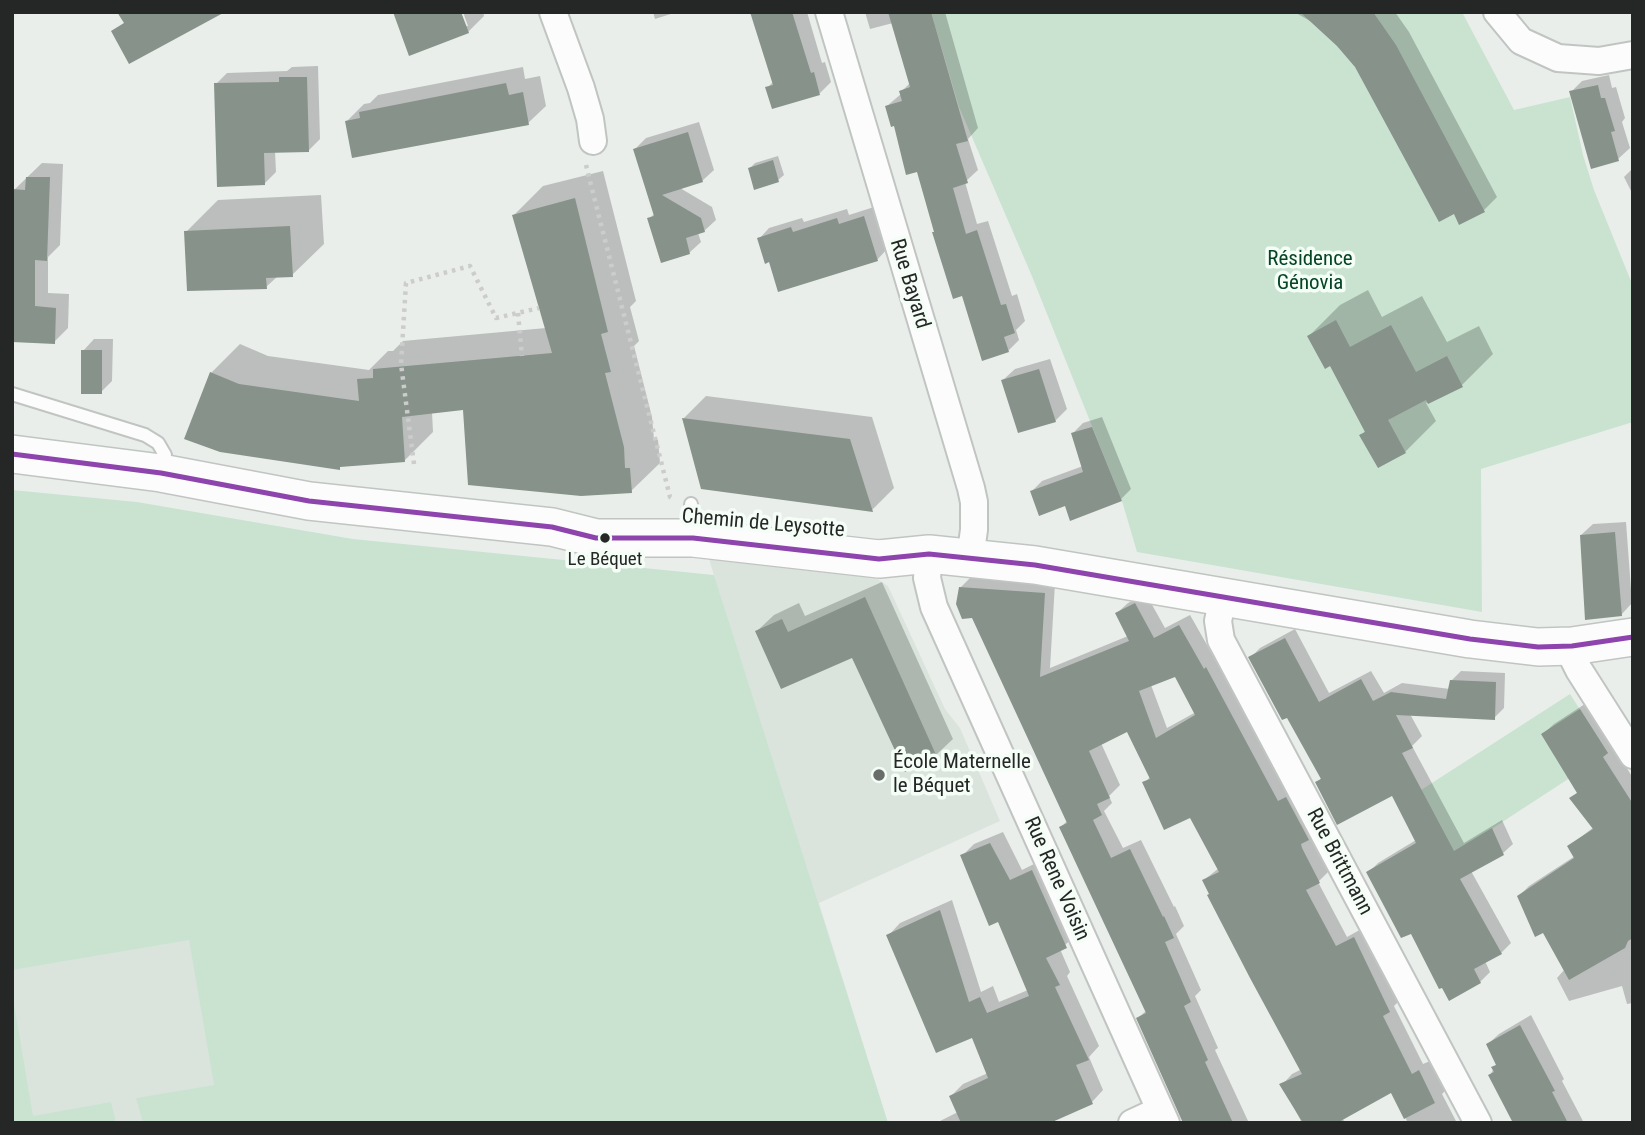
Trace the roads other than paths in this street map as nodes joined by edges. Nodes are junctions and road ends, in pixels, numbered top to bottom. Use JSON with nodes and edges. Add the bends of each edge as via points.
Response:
{"nodes":[{"id":1,"x":553,"y":12,"type":"edge"},
{"id":2,"x":829,"y":12,"type":"edge"},
{"id":3,"x":1497,"y":12,"type":"edge"},
{"id":4,"x":1633,"y":55,"type":"edge"},
{"id":5,"x":593,"y":141,"type":"road end"},
{"id":6,"x":12,"y":394,"type":"edge"},
{"id":7,"x":12,"y":454,"type":"edge"},
{"id":8,"x":161,"y":473,"type":"junction"},
{"id":9,"x":929,"y":554,"type":"junction"},
{"id":10,"x":970,"y":558,"type":"junction"},
{"id":11,"x":1223,"y":597,"type":"junction"},
{"id":12,"x":1633,"y":637,"type":"edge"},
{"id":13,"x":1572,"y":646,"type":"junction"},
{"id":14,"x":1633,"y":755,"type":"edge"},
{"id":15,"x":1163,"y":1116,"type":"edge"},
{"id":16,"x":1132,"y":1123,"type":"edge"},
{"id":17,"x":1478,"y":1123,"type":"edge"}],
"edges":[{"from":1,"to":5,"type":"street","via":[[590,119]]},
{"from":2,"to":10,"type":"street","name":"Rue Bayard","via":[[971,488],[974,530]]},
{"from":3,"to":4,"type":"street","via":[[1521,41],[1558,58],[1599,61]]},
{"from":6,"to":8,"type":"lane","via":[[145,435],[158,443],[164,456]]},
{"from":7,"to":8,"type":"street","name":"Chemin de Leysotte"},
{"from":8,"to":9,"type":"street","name":"Chemin de Leysotte","via":[[309,501],[552,527],[592,519],[692,519],[880,535]]},
{"from":9,"to":10,"type":"street","name":"Chemin de Leysotte"},
{"from":9,"to":15,"type":"street","name":"Rue Rene Voisin","via":[[927,578],[934,607]]},
{"from":10,"to":11,"type":"street","name":"Chemin de Leysotte"},
{"from":11,"to":13,"type":"street","name":"Chemin de Leysotte","via":[[1469,639]]},
{"from":11,"to":17,"type":"street","name":"Rue Brittmann","via":[[1218,621],[1221,640]]},
{"from":12,"to":13,"type":"street","name":"Chemin de Leysotte"},
{"from":13,"to":14,"type":"street","via":[[1579,670]]},
{"from":15,"to":16,"type":"street"}]}
